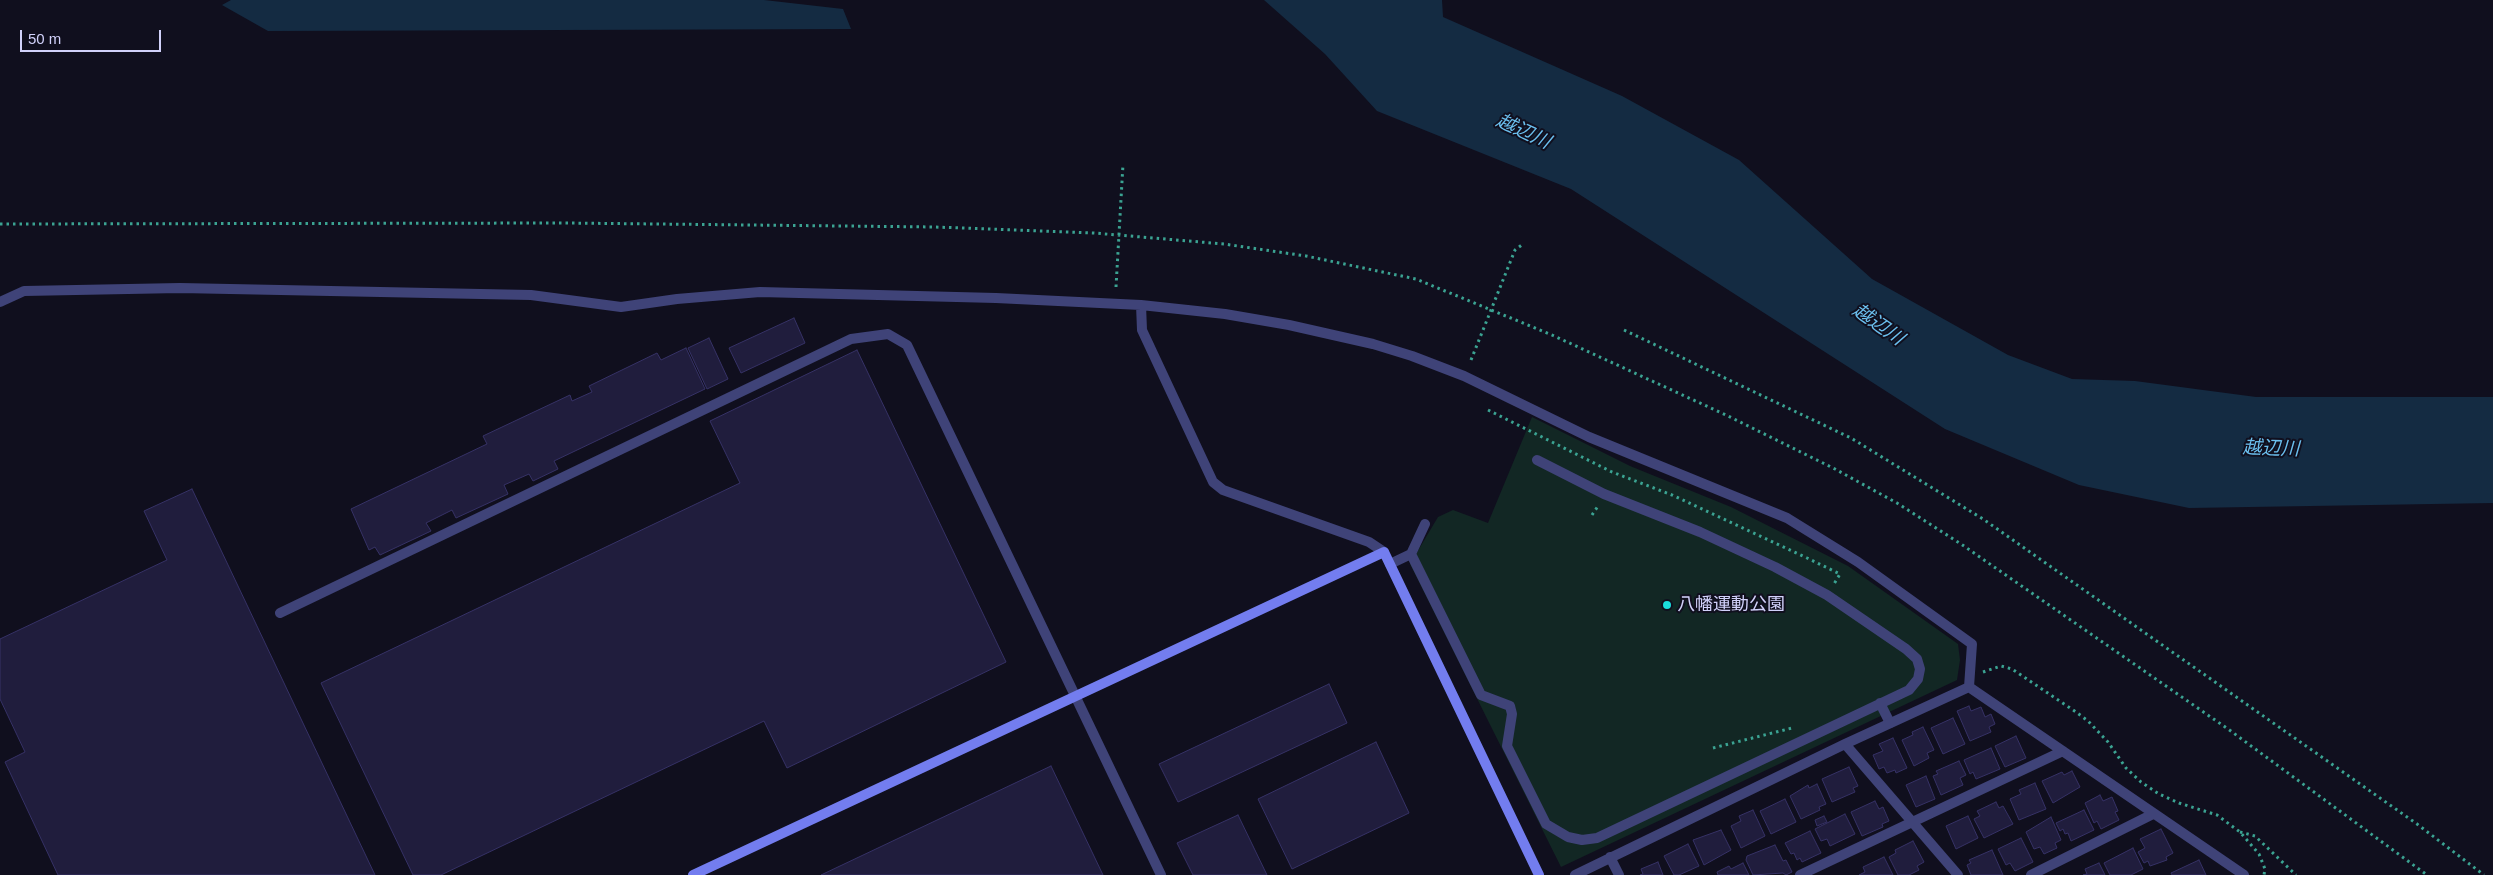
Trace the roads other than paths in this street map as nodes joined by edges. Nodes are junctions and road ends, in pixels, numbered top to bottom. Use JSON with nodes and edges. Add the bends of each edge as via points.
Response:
{"nodes":[{"id":1,"x":0,"y":302,"type":"edge"},
{"id":2,"x":1141,"y":305,"type":"junction"},
{"id":3,"x":1537,"y":460,"type":"dead end"},
{"id":4,"x":1425,"y":524,"type":"dead end"},
{"id":5,"x":1384,"y":552,"type":"junction"},
{"id":6,"x":1411,"y":554,"type":"junction"},
{"id":7,"x":1390,"y":564,"type":"junction"},
{"id":8,"x":280,"y":613,"type":"dead end"},
{"id":9,"x":1970,"y":682,"type":"junction"},
{"id":10,"x":1075,"y":695,"type":"junction"},
{"id":11,"x":1880,"y":703,"type":"junction"},
{"id":12,"x":1890,"y":723,"type":"junction"},
{"id":13,"x":1845,"y":744,"type":"junction"},
{"id":14,"x":2063,"y":751,"type":"junction"},
{"id":15,"x":2153,"y":814,"type":"junction"},
{"id":16,"x":1913,"y":822,"type":"junction"},
{"id":17,"x":1610,"y":857,"type":"junction"},
{"id":18,"x":693,"y":875,"type":"edge"},
{"id":19,"x":1162,"y":875,"type":"edge"},
{"id":20,"x":1539,"y":875,"type":"edge"},
{"id":21,"x":1575,"y":875,"type":"edge"},
{"id":22,"x":1619,"y":875,"type":"edge"},
{"id":23,"x":1800,"y":875,"type":"edge"},
{"id":24,"x":1958,"y":875,"type":"edge"},
{"id":25,"x":2031,"y":875,"type":"edge"},
{"id":26,"x":2244,"y":875,"type":"edge"}],
"edges":[{"from":1,"to":2,"type":"street","via":[[24,291],[180,288],[531,295],[621,307],[760,292]]},
{"from":2,"to":5,"type":"street","via":[[1142,330],[1213,482],[1223,490],[1368,542]]},
{"from":2,"to":9,"type":"street","via":[[1289,324],[1412,356],[1464,376],[1589,437],[1787,518],[1858,562],[1972,644]]},
{"from":3,"to":11,"type":"street","via":[[1604,494],[1700,532],[1775,567],[1828,595],[1906,649],[1916,658],[1920,669],[1918,679],[1909,690]]},
{"from":4,"to":6,"type":"street"},
{"from":5,"to":7,"type":"street"},
{"from":5,"to":10,"type":"street"},
{"from":6,"to":7,"type":"street"},
{"from":6,"to":11,"type":"street","via":[[1481,695],[1510,706],[1512,714],[1507,746],[1546,824],[1568,837],[1582,840],[1597,838]]},
{"from":7,"to":20,"type":"street"},
{"from":8,"to":10,"type":"street","via":[[851,339],[888,334],[906,345]]},
{"from":9,"to":12,"type":"street"},
{"from":9,"to":14,"type":"street"},
{"from":10,"to":18,"type":"street"},
{"from":10,"to":19,"type":"street"},
{"from":11,"to":12,"type":"street"},
{"from":12,"to":13,"type":"street"},
{"from":13,"to":16,"type":"street"},
{"from":13,"to":17,"type":"street"},
{"from":14,"to":15,"type":"street"},
{"from":14,"to":16,"type":"street"},
{"from":15,"to":25,"type":"street"},
{"from":15,"to":26,"type":"street"},
{"from":16,"to":23,"type":"street"},
{"from":16,"to":24,"type":"street"},
{"from":17,"to":21,"type":"street"},
{"from":17,"to":22,"type":"street"}]}
